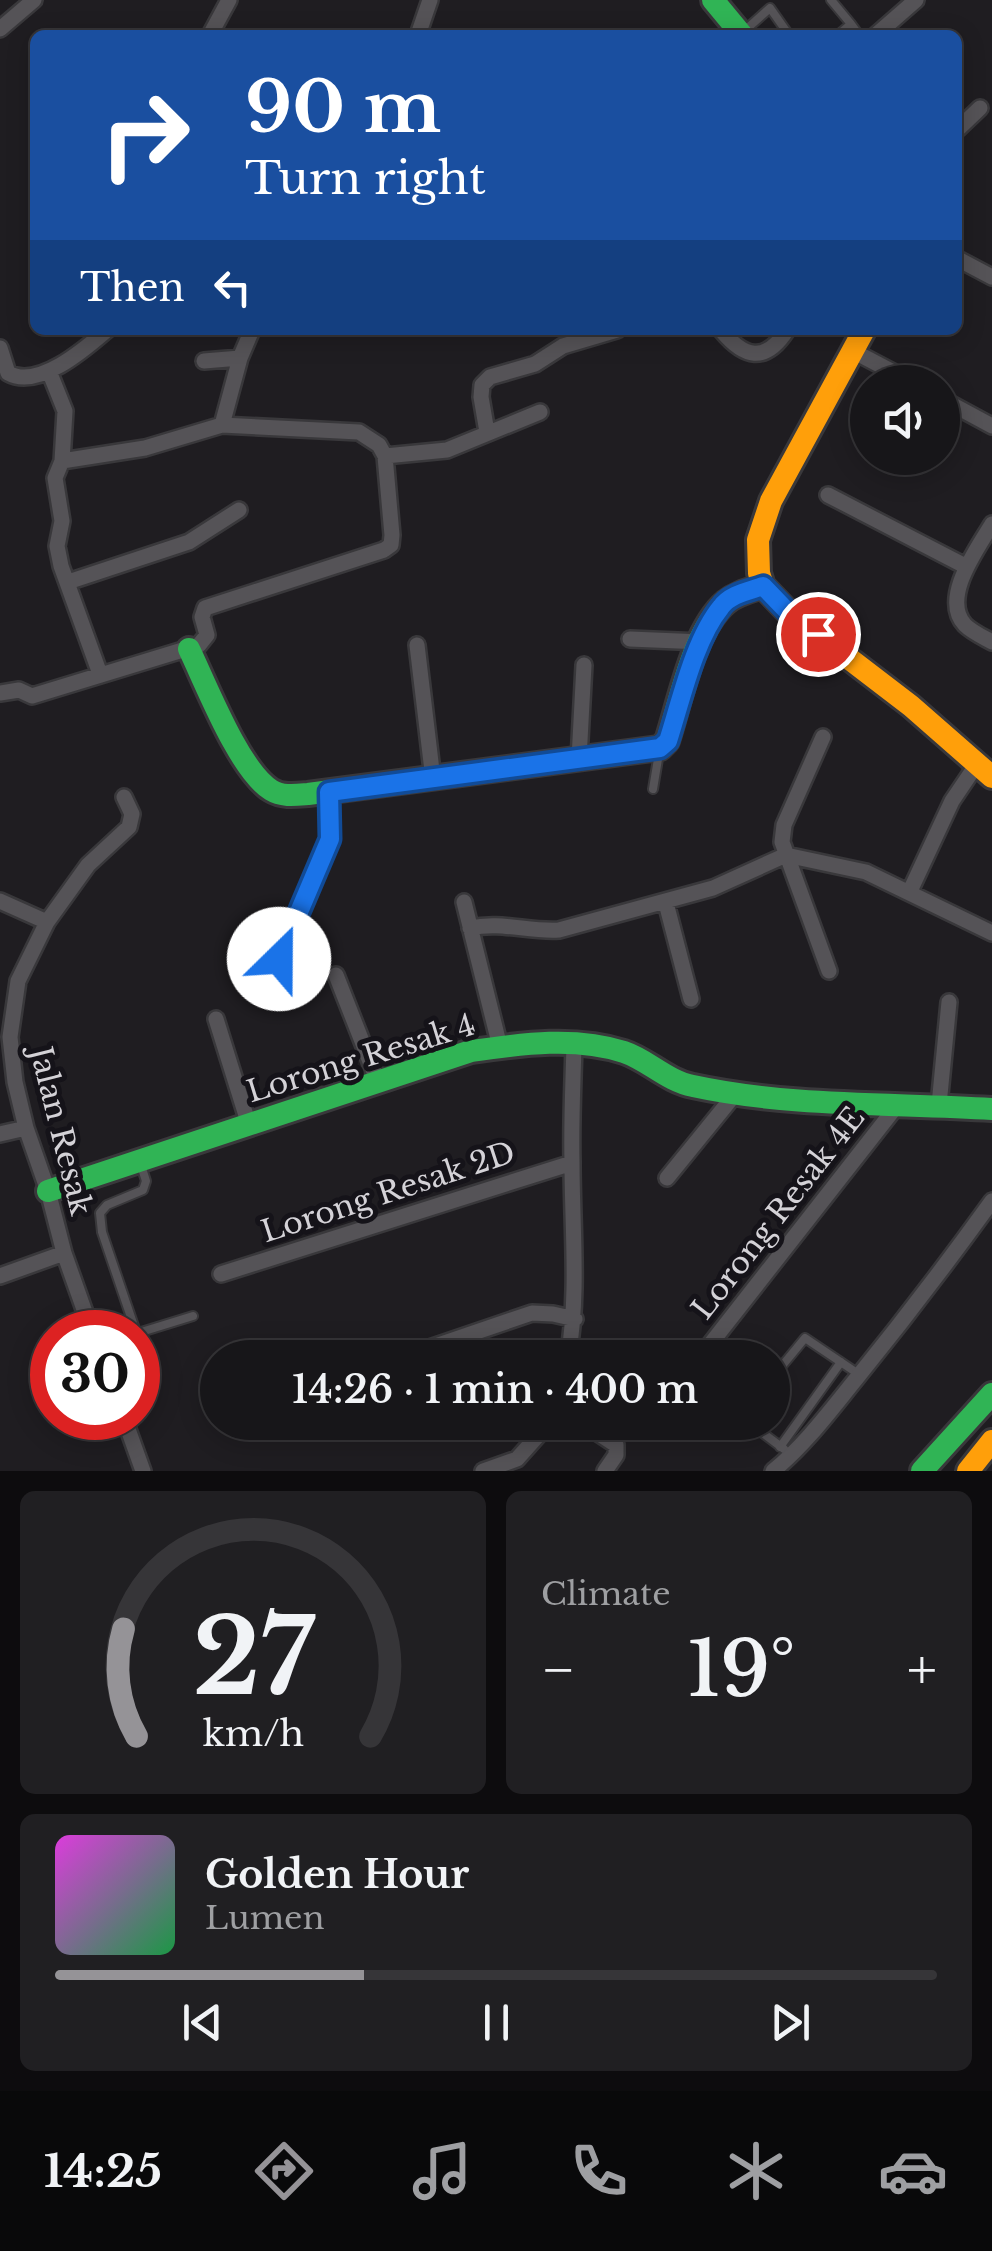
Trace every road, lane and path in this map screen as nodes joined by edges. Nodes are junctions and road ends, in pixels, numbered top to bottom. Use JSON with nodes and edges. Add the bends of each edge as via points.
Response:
{"nodes":[{"id":1,"x":34,"y":0,"type":"edge"},
{"id":2,"x":229,"y":0,"type":"edge"},
{"id":3,"x":430,"y":0,"type":"edge"},
{"id":4,"x":713,"y":0,"type":"edge"},
{"id":5,"x":778,"y":0,"type":"edge"},
{"id":6,"x":831,"y":0,"type":"edge"},
{"id":7,"x":916,"y":0,"type":"edge"},
{"id":8,"x":770,"y":8,"type":"junction"},
{"id":9,"x":851,"y":24,"type":"junction"},
{"id":10,"x":0,"y":29,"type":"edge"},
{"id":11,"x":213,"y":30,"type":"edge"},
{"id":12,"x":420,"y":30,"type":"edge"},
{"id":13,"x":739,"y":30,"type":"edge"},
{"id":14,"x":746,"y":30,"type":"edge"},
{"id":15,"x":785,"y":30,"type":"edge"},
{"id":16,"x":844,"y":30,"type":"edge"},
{"id":17,"x":855,"y":30,"type":"edge"},
{"id":18,"x":882,"y":30,"type":"edge"},
{"id":19,"x":980,"y":108,"type":"dead end"},
{"id":20,"x":962,"y":125,"type":"edge"},
{"id":21,"x":962,"y":262,"type":"edge"},
{"id":22,"x":992,"y":277,"type":"edge"},
{"id":23,"x":100,"y":335,"type":"edge"},
{"id":24,"x":250,"y":335,"type":"edge"},
{"id":25,"x":600,"y":335,"type":"edge"},
{"id":26,"x":725,"y":335,"type":"edge"},
{"id":27,"x":783,"y":335,"type":"edge"},
{"id":28,"x":859,"y":340,"type":"edge"},
{"id":29,"x":0,"y":348,"type":"edge"},
{"id":30,"x":240,"y":358,"type":"junction"},
{"id":31,"x":204,"y":361,"type":"dead end"},
{"id":32,"x":891,"y":365,"type":"edge"},
{"id":33,"x":49,"y":371,"type":"junction"},
{"id":34,"x":960,"y":409,"type":"edge"},
{"id":35,"x":540,"y":412,"type":"dead end"},
{"id":36,"x":222,"y":424,"type":"junction"},
{"id":37,"x":992,"y":426,"type":"edge"},
{"id":38,"x":487,"y":432,"type":"junction"},
{"id":39,"x":385,"y":456,"type":"junction"},
{"id":40,"x":62,"y":461,"type":"junction"},
{"id":41,"x":828,"y":494,"type":"dead end"},
{"id":42,"x":239,"y":510,"type":"dead end"},
{"id":43,"x":992,"y":524,"type":"edge"},
{"id":44,"x":967,"y":567,"type":"junction"},
{"id":45,"x":68,"y":582,"type":"junction"},
{"id":46,"x":763,"y":586,"type":"junction"},
{"id":47,"x":630,"y":639,"type":"dead end"},
{"id":48,"x":702,"y":642,"type":"junction"},
{"id":49,"x":992,"y":642,"type":"edge"},
{"id":50,"x":417,"y":645,"type":"dead end"},
{"id":51,"x":189,"y":649,"type":"junction"},
{"id":52,"x":584,"y":665,"type":"dead end"},
{"id":53,"x":100,"y":674,"type":"junction"},
{"id":54,"x":0,"y":694,"type":"edge"},
{"id":55,"x":823,"y":737,"type":"dead end"},
{"id":56,"x":660,"y":748,"type":"junction"},
{"id":57,"x":579,"y":759,"type":"junction"},
{"id":58,"x":984,"y":770,"type":"edge"},
{"id":59,"x":434,"y":780,"type":"junction"},
{"id":60,"x":654,"y":789,"type":"dead end"},
{"id":61,"x":329,"y":792,"type":"junction"},
{"id":62,"x":124,"y":797,"type":"dead end"},
{"id":63,"x":786,"y":855,"type":"junction"},
{"id":64,"x":910,"y":890,"type":"junction"},
{"id":65,"x":0,"y":901,"type":"edge"},
{"id":66,"x":464,"y":902,"type":"dead end"},
{"id":67,"x":666,"y":903,"type":"junction"},
{"id":68,"x":48,"y":922,"type":"junction"},
{"id":69,"x":470,"y":928,"type":"junction"},
{"id":70,"x":992,"y":933,"type":"edge"},
{"id":71,"x":279,"y":959,"type":"dead end"},
{"id":72,"x":829,"y":971,"type":"dead end"},
{"id":73,"x":336,"y":975,"type":"dead end"},
{"id":74,"x":690,"y":999,"type":"dead end"},
{"id":75,"x":949,"y":1002,"type":"dead end"},
{"id":76,"x":216,"y":1019,"type":"dead end"},
{"id":77,"x":574,"y":1045,"type":"junction"},
{"id":78,"x":500,"y":1046,"type":"junction"},
{"id":79,"x":378,"y":1082,"type":"junction"},
{"id":80,"x":736,"y":1092,"type":"junction"},
{"id":81,"x":899,"y":1103,"type":"junction"},
{"id":82,"x":939,"y":1105,"type":"junction"},
{"id":83,"x":992,"y":1108,"type":"edge"},
{"id":84,"x":249,"y":1124,"type":"junction"},
{"id":85,"x":26,"y":1128,"type":"junction"},
{"id":86,"x":0,"y":1134,"type":"edge"},
{"id":87,"x":140,"y":1162,"type":"junction"},
{"id":88,"x":572,"y":1162,"type":"junction"},
{"id":89,"x":667,"y":1178,"type":"dead end"},
{"id":90,"x":48,"y":1191,"type":"junction"},
{"id":91,"x":992,"y":1202,"type":"edge"},
{"id":92,"x":64,"y":1254,"type":"junction"},
{"id":93,"x":221,"y":1274,"type":"dead end"},
{"id":94,"x":0,"y":1276,"type":"edge"},
{"id":95,"x":84,"y":1310,"type":"edge"},
{"id":96,"x":129,"y":1310,"type":"edge"},
{"id":97,"x":193,"y":1316,"type":"dead end"},
{"id":98,"x":575,"y":1319,"type":"junction"},
{"id":99,"x":160,"y":1326,"type":"edge"},
{"id":100,"x":453,"y":1340,"type":"edge"},
{"id":101,"x":571,"y":1340,"type":"edge"},
{"id":102,"x":714,"y":1340,"type":"edge"},
{"id":103,"x":790,"y":1356,"type":"edge"},
{"id":104,"x":841,"y":1362,"type":"junction"},
{"id":105,"x":860,"y":1375,"type":"junction"},
{"id":106,"x":992,"y":1394,"type":"edge"},
{"id":107,"x":132,"y":1440,"type":"edge"},
{"id":108,"x":534,"y":1440,"type":"edge"},
{"id":109,"x":609,"y":1440,"type":"edge"},
{"id":110,"x":772,"y":1440,"type":"edge"},
{"id":111,"x":992,"y":1442,"type":"edge"},
{"id":112,"x":786,"y":1450,"type":"junction"},
{"id":113,"x":143,"y":1471,"type":"edge"},
{"id":114,"x":483,"y":1471,"type":"edge"},
{"id":115,"x":604,"y":1471,"type":"edge"},
{"id":116,"x":773,"y":1471,"type":"edge"},
{"id":117,"x":922,"y":1471,"type":"edge"},
{"id":118,"x":968,"y":1471,"type":"edge"}],
"edges":[{"from":1,"to":10,"type":"street"},
{"from":2,"to":11,"type":"street"},
{"from":3,"to":12,"type":"street"},
{"from":4,"to":13,"type":"main road"},
{"from":5,"to":8,"type":"lane"},
{"from":6,"to":9,"type":"lane"},
{"from":7,"to":18,"type":"street"},
{"from":8,"to":14,"type":"lane"},
{"from":8,"to":15,"type":"lane"},
{"from":9,"to":16,"type":"lane"},
{"from":9,"to":17,"type":"lane"},
{"from":19,"to":20,"type":"street"},
{"from":21,"to":22,"type":"street"},
{"from":23,"to":33,"type":"street"},
{"from":24,"to":30,"type":"street"},
{"from":25,"to":38,"type":"street","via":[[490,377],[481,397]]},
{"from":26,"to":27,"type":"street","via":[[747,354],[759,354]]},
{"from":28,"to":32,"type":"street"},
{"from":28,"to":46,"type":"main road","via":[[762,525],[756,556]]},
{"from":29,"to":33,"type":"street","via":[[8,373],[17,378]]},
{"from":30,"to":31,"type":"street"},
{"from":30,"to":36,"type":"street"},
{"from":33,"to":40,"type":"street","via":[[65,411]]},
{"from":34,"to":37,"type":"street"},
{"from":35,"to":38,"type":"street"},
{"from":36,"to":39,"type":"street","via":[[359,432]]},
{"from":36,"to":40,"type":"street","via":[[144,448]]},
{"from":38,"to":39,"type":"street","via":[[447,450]]},
{"from":39,"to":51,"type":"street","via":[[391,545],[205,608],[206,638]]},
{"from":40,"to":45,"type":"street","via":[[55,478],[62,521],[58,546]]},
{"from":41,"to":44,"type":"street"},
{"from":42,"to":45,"type":"street","via":[[189,542]]},
{"from":43,"to":44,"type":"street"},
{"from":44,"to":49,"type":"street","via":[[957,610],[964,624]]},
{"from":45,"to":53,"type":"street"},
{"from":46,"to":48,"type":"main road","via":[[721,606]]},
{"from":46,"to":58,"type":"main road"},
{"from":47,"to":48,"type":"street"},
{"from":48,"to":56,"type":"main road"},
{"from":50,"to":59,"type":"street"},
{"from":51,"to":53,"type":"street"},
{"from":51,"to":61,"type":"main road","via":[[265,785],[286,794]]},
{"from":52,"to":57,"type":"street"},
{"from":53,"to":54,"type":"street","via":[[32,696],[19,690]]},
{"from":55,"to":63,"type":"street","via":[[784,825]]},
{"from":56,"to":57,"type":"main road"},
{"from":56,"to":60,"type":"lane"},
{"from":57,"to":59,"type":"main road"},
{"from":58,"to":64,"type":"street","via":[[952,801]]},
{"from":59,"to":61,"type":"main road"},
{"from":61,"to":71,"type":"street","via":[[330,839]]},
{"from":62,"to":68,"type":"street","name":"Jalan Resak","via":[[132,814],[129,827],[88,865]]},
{"from":63,"to":64,"type":"street","via":[[866,872]]},
{"from":63,"to":67,"type":"street"},
{"from":63,"to":72,"type":"street"},
{"from":64,"to":70,"type":"street"},
{"from":65,"to":68,"type":"street"},
{"from":66,"to":69,"type":"street"},
{"from":67,"to":69,"type":"street","via":[[560,930]]},
{"from":67,"to":74,"type":"street"},
{"from":68,"to":85,"type":"street","name":"Jalan Resak","via":[[12,1006],[10,1057]]},
{"from":69,"to":78,"type":"street"},
{"from":73,"to":79,"type":"street"},
{"from":75,"to":82,"type":"street"},
{"from":76,"to":84,"type":"street"},
{"from":77,"to":78,"type":"main road","name":"Lorong Resak 4"},
{"from":77,"to":80,"type":"main road","name":"Lorong Resak 4","via":[[622,1051],[687,1085]]},
{"from":77,"to":88,"type":"street"},
{"from":78,"to":79,"type":"main road","name":"Lorong Resak 4"},
{"from":79,"to":84,"type":"main road","name":"Lorong Resak 4"},
{"from":80,"to":81,"type":"main road","name":"Lorong Resak 4"},
{"from":80,"to":89,"type":"street"},
{"from":81,"to":82,"type":"main road","name":"Lorong Resak 4"},
{"from":81,"to":102,"type":"street","name":"Lorong Resak 4E"},
{"from":82,"to":83,"type":"main road","name":"Lorong Resak 4"},
{"from":84,"to":87,"type":"main road","name":"Lorong Resak 4"},
{"from":85,"to":86,"type":"street"},
{"from":85,"to":90,"type":"street","name":"Jalan Resak"},
{"from":87,"to":90,"type":"main road","name":"Lorong Resak 4"},
{"from":87,"to":96,"type":"lane","via":[[143,1190],[100,1213]]},
{"from":88,"to":93,"type":"street","name":"Lorong Resak 2D"},
{"from":88,"to":98,"type":"street"},
{"from":90,"to":92,"type":"street","name":"Jalan Resak"},
{"from":91,"to":105,"type":"street"},
{"from":92,"to":94,"type":"street"},
{"from":92,"to":95,"type":"street","name":"Jalan Resak"},
{"from":97,"to":99,"type":"lane"},
{"from":98,"to":100,"type":"street","via":[[532,1313]]},
{"from":98,"to":101,"type":"street"},
{"from":103,"to":104,"type":"lane","via":[[805,1338]]},
{"from":104,"to":105,"type":"lane"},
{"from":104,"to":112,"type":"lane"},
{"from":105,"to":112,"type":"street"},
{"from":106,"to":117,"type":"main road"},
{"from":107,"to":113,"type":"street"},
{"from":108,"to":114,"type":"street","via":[[517,1459]]},
{"from":109,"to":115,"type":"street","via":[[616,1455]]},
{"from":110,"to":112,"type":"lane"},
{"from":111,"to":118,"type":"main road"},
{"from":112,"to":116,"type":"street"}]}
